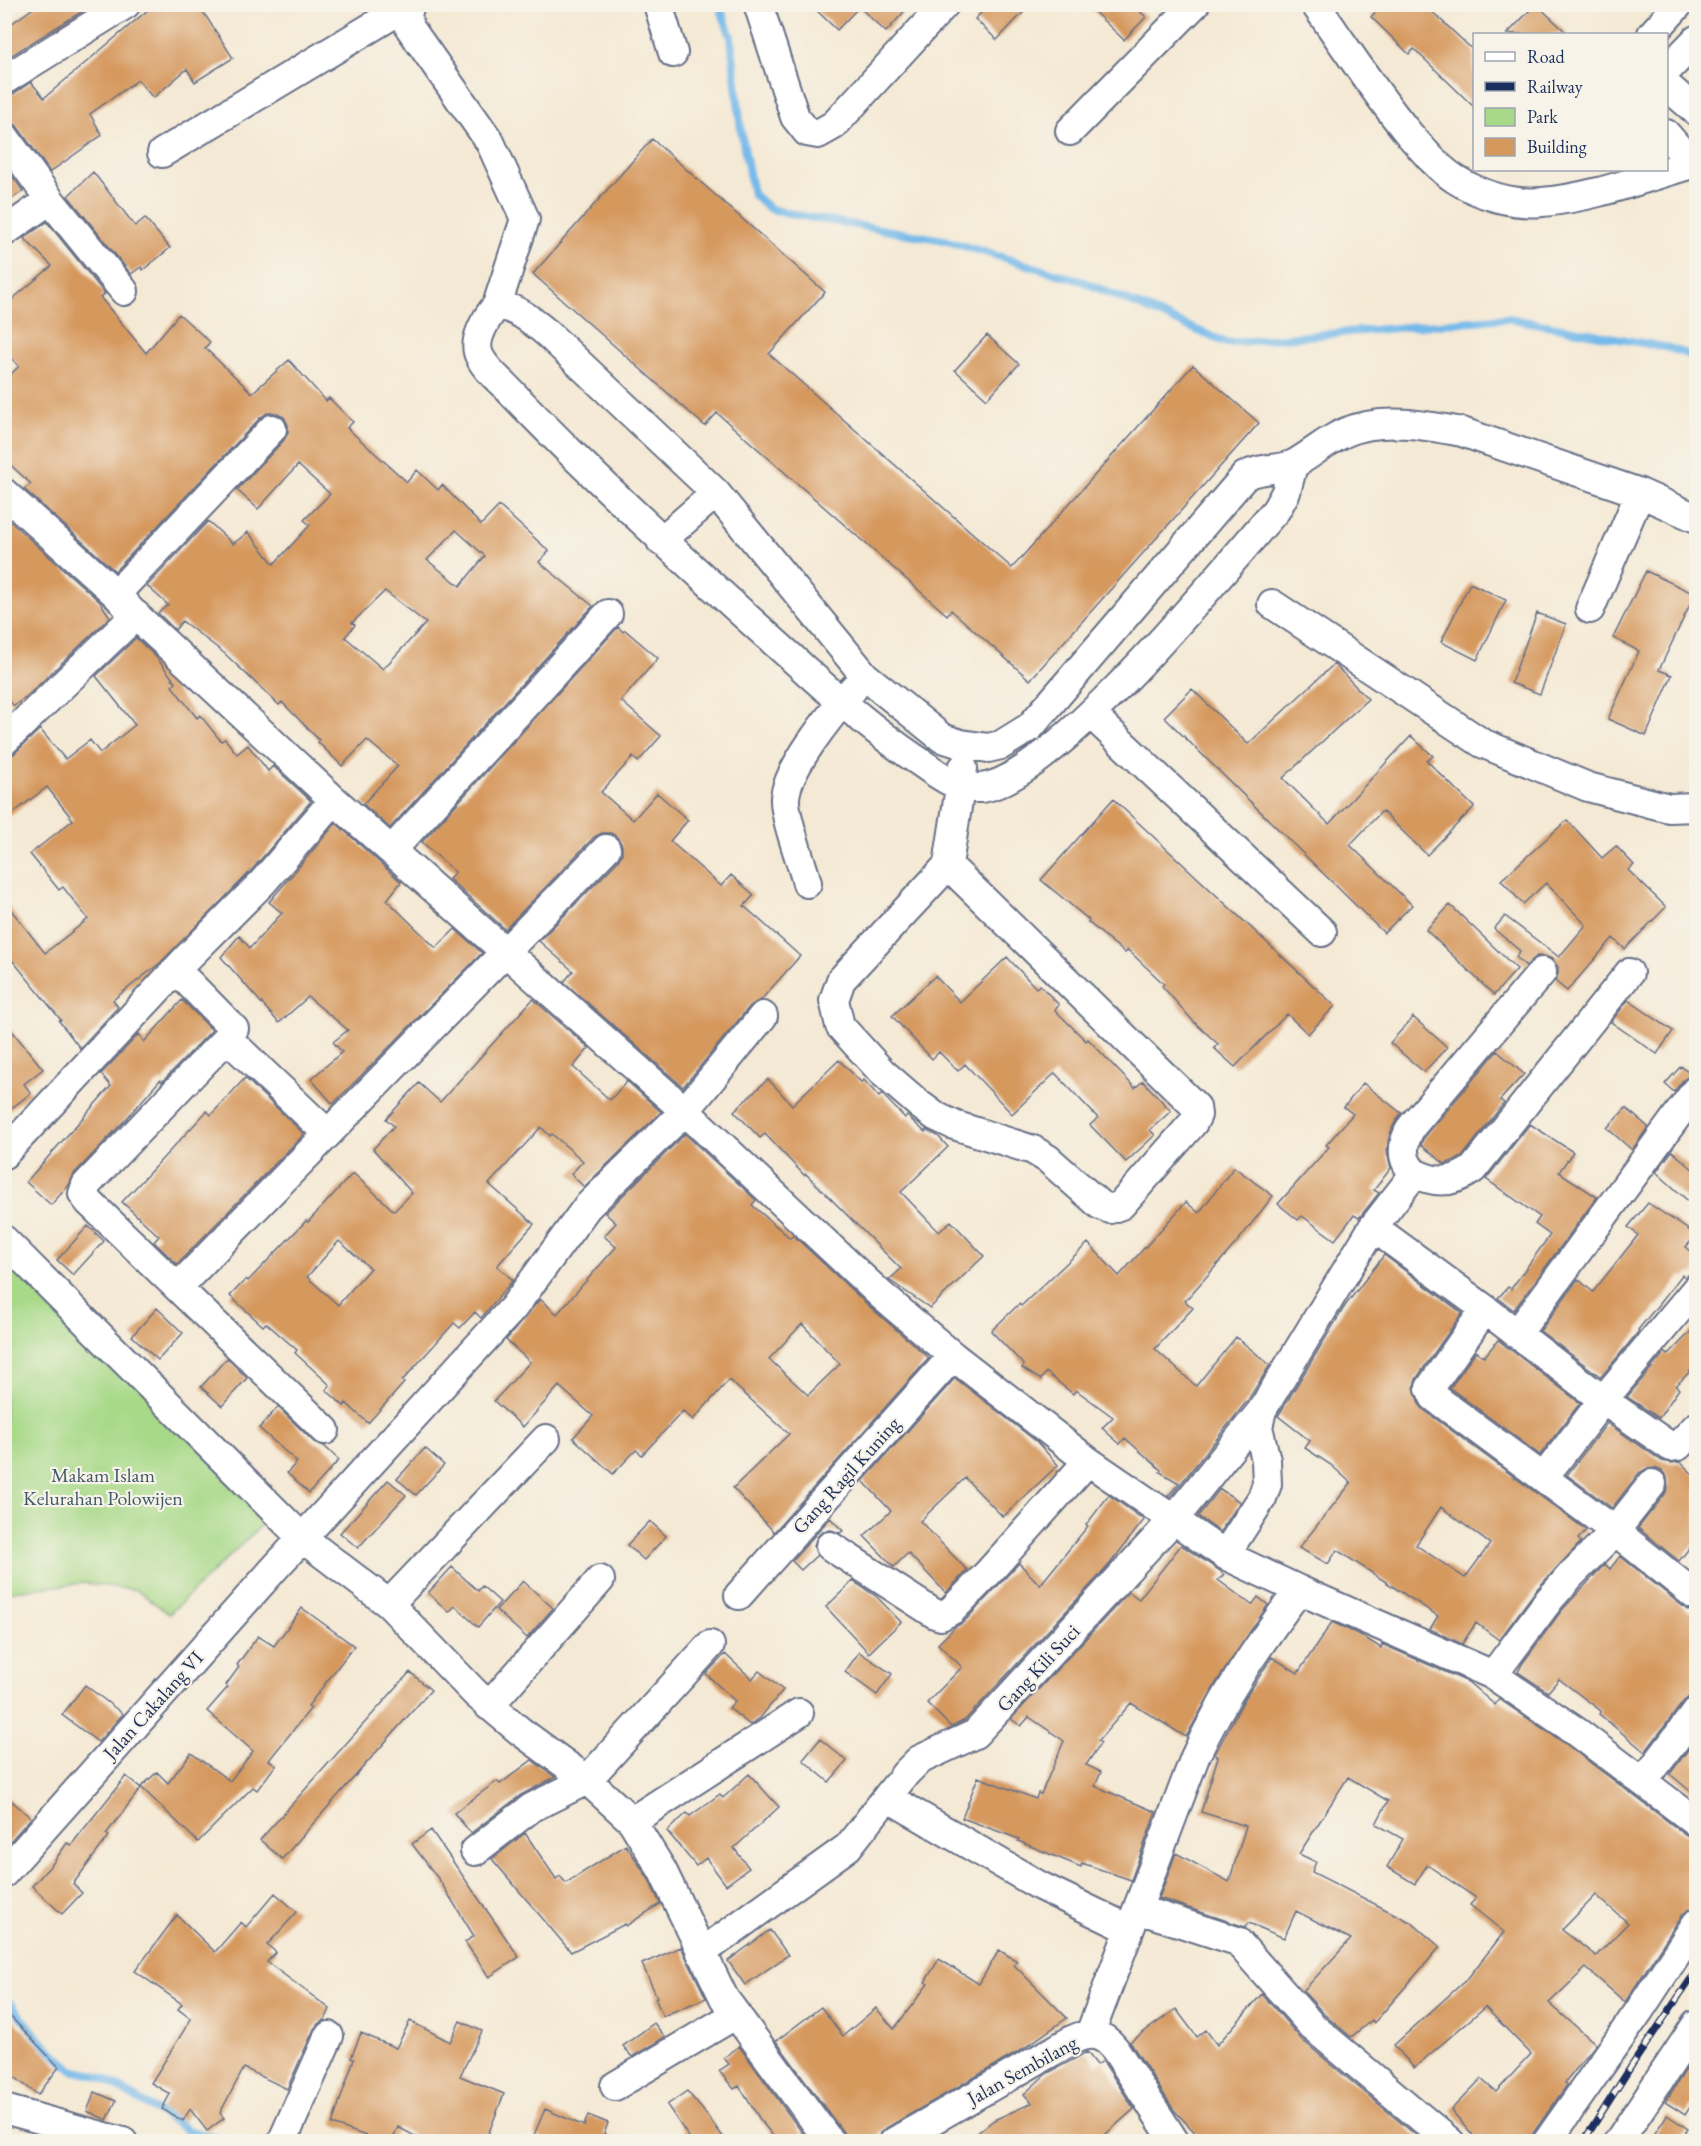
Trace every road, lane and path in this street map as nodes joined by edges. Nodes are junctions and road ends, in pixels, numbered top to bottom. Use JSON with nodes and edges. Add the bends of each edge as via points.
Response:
{"nodes":[{"id":1,"x":126,"y":4,"type":"edge"},
{"id":2,"x":410,"y":4,"type":"edge"},
{"id":3,"x":658,"y":4,"type":"edge"},
{"id":4,"x":945,"y":4,"type":"edge"},
{"id":5,"x":1195,"y":4,"type":"edge"},
{"id":6,"x":1316,"y":4,"type":"edge"},
{"id":7,"x":1680,"y":4,"type":"edge"},
{"id":8,"x":768,"y":11,"type":"edge"},
{"id":9,"x":1653,"y":33,"type":"edge"},
{"id":10,"x":1696,"y":43,"type":"edge"},
{"id":11,"x":673,"y":53,"type":"dead end"},
{"id":12,"x":1668,"y":69,"type":"edge"},
{"id":13,"x":4,"y":80,"type":"edge"},
{"id":14,"x":1668,"y":87,"type":"edge"},
{"id":15,"x":1696,"y":111,"type":"edge"},
{"id":16,"x":1070,"y":131,"type":"dead end"},
{"id":17,"x":4,"y":136,"type":"edge"},
{"id":18,"x":1668,"y":136,"type":"edge"},
{"id":19,"x":162,"y":153,"type":"dead end"},
{"id":20,"x":1694,"y":164,"type":"edge"},
{"id":21,"x":50,"y":200,"type":"junction"},
{"id":22,"x":4,"y":232,"type":"edge"},
{"id":23,"x":124,"y":291,"type":"dead end"},
{"id":24,"x":497,"y":305,"type":"junction"},
{"id":25,"x":272,"y":429,"type":"dead end"},
{"id":26,"x":1293,"y":465,"type":"junction"},
{"id":27,"x":4,"y":493,"type":"edge"},
{"id":28,"x":716,"y":493,"type":"junction"},
{"id":29,"x":1640,"y":493,"type":"junction"},
{"id":30,"x":1696,"y":518,"type":"edge"},
{"id":31,"x":661,"y":541,"type":"junction"},
{"id":32,"x":116,"y":594,"type":"junction"},
{"id":33,"x":1272,"y":604,"type":"dead end"},
{"id":34,"x":1590,"y":609,"type":"dead end"},
{"id":35,"x":608,"y":614,"type":"dead end"},
{"id":36,"x":136,"y":615,"type":"junction"},
{"id":37,"x":865,"y":676,"type":"junction"},
{"id":38,"x":841,"y":703,"type":"junction"},
{"id":39,"x":1090,"y":714,"type":"junction"},
{"id":40,"x":4,"y":741,"type":"edge"},
{"id":41,"x":967,"y":745,"type":"junction"},
{"id":42,"x":960,"y":787,"type":"junction"},
{"id":43,"x":334,"y":800,"type":"junction"},
{"id":44,"x":1696,"y":807,"type":"edge"},
{"id":45,"x":606,"y":849,"type":"dead end"},
{"id":46,"x":392,"y":850,"type":"junction"},
{"id":47,"x":948,"y":865,"type":"junction"},
{"id":48,"x":807,"y":883,"type":"dead end"},
{"id":49,"x":1322,"y":932,"type":"dead end"},
{"id":50,"x":505,"y":951,"type":"junction"},
{"id":51,"x":1542,"y":972,"type":"dead end"},
{"id":52,"x":1629,"y":973,"type":"dead end"},
{"id":53,"x":187,"y":981,"type":"dead end"},
{"id":54,"x":763,"y":1016,"type":"dead end"},
{"id":55,"x":227,"y":1038,"type":"junction"},
{"id":56,"x":1696,"y":1090,"type":"edge"},
{"id":57,"x":686,"y":1111,"type":"junction"},
{"id":58,"x":327,"y":1133,"type":"junction"},
{"id":59,"x":4,"y":1154,"type":"edge"},
{"id":60,"x":1415,"y":1173,"type":"junction"},
{"id":61,"x":1373,"y":1227,"type":"junction"},
{"id":62,"x":4,"y":1240,"type":"edge"},
{"id":63,"x":178,"y":1287,"type":"junction"},
{"id":64,"x":1696,"y":1289,"type":"edge"},
{"id":65,"x":1485,"y":1309,"type":"junction"},
{"id":66,"x":1517,"y":1334,"type":"junction"},
{"id":67,"x":953,"y":1356,"type":"junction"},
{"id":68,"x":1603,"y":1400,"type":"junction"},
{"id":69,"x":1262,"y":1410,"type":"junction"},
{"id":70,"x":1696,"y":1427,"type":"edge"},
{"id":71,"x":325,"y":1430,"type":"dead end"},
{"id":72,"x":546,"y":1439,"type":"dead end"},
{"id":73,"x":1088,"y":1461,"type":"junction"},
{"id":74,"x":1544,"y":1477,"type":"junction"},
{"id":75,"x":1652,"y":1484,"type":"dead end"},
{"id":76,"x":1174,"y":1519,"type":"junction"},
{"id":77,"x":1615,"y":1531,"type":"junction"},
{"id":78,"x":302,"y":1538,"type":"junction"},
{"id":79,"x":830,"y":1546,"type":"dead end"},
{"id":80,"x":1225,"y":1555,"type":"junction"},
{"id":81,"x":600,"y":1580,"type":"dead end"},
{"id":82,"x":1692,"y":1583,"type":"edge"},
{"id":83,"x":1299,"y":1590,"type":"junction"},
{"id":84,"x":739,"y":1595,"type":"dead end"},
{"id":85,"x":389,"y":1604,"type":"junction"},
{"id":86,"x":710,"y":1645,"type":"dead end"},
{"id":87,"x":1493,"y":1675,"type":"junction"},
{"id":88,"x":489,"y":1706,"type":"junction"},
{"id":89,"x":1696,"y":1712,"type":"edge"},
{"id":90,"x":800,"y":1713,"type":"dead end"},
{"id":91,"x":587,"y":1780,"type":"junction"},
{"id":92,"x":1643,"y":1782,"type":"junction"},
{"id":93,"x":887,"y":1797,"type":"junction"},
{"id":94,"x":632,"y":1821,"type":"junction"},
{"id":95,"x":1696,"y":1822,"type":"edge"},
{"id":96,"x":475,"y":1851,"type":"dead end"},
{"id":97,"x":4,"y":1873,"type":"edge"},
{"id":98,"x":1134,"y":1919,"type":"junction"},
{"id":99,"x":1696,"y":1924,"type":"edge"},
{"id":100,"x":701,"y":1953,"type":"junction"},
{"id":101,"x":735,"y":2015,"type":"junction"},
{"id":102,"x":1696,"y":2025,"type":"edge"},
{"id":103,"x":1090,"y":2034,"type":"junction"},
{"id":104,"x":328,"y":2036,"type":"dead end"},
{"id":105,"x":615,"y":2086,"type":"dead end"},
{"id":106,"x":4,"y":2109,"type":"edge"},
{"id":107,"x":925,"y":2134,"type":"edge"},
{"id":108,"x":92,"y":2138,"type":"edge"},
{"id":109,"x":1171,"y":2140,"type":"edge"},
{"id":110,"x":123,"y":2142,"type":"edge"},
{"id":111,"x":282,"y":2142,"type":"edge"},
{"id":112,"x":830,"y":2142,"type":"edge"},
{"id":113,"x":894,"y":2142,"type":"edge"},
{"id":114,"x":1450,"y":2142,"type":"edge"},
{"id":115,"x":1547,"y":2142,"type":"edge"},
{"id":116,"x":1618,"y":2142,"type":"edge"}],
"edges":[{"from":1,"to":13,"type":"street"},
{"from":2,"to":19,"type":"street"},
{"from":2,"to":24,"type":"street","via":[[410,28],[490,142],[525,219]]},
{"from":3,"to":11,"type":"street"},
{"from":4,"to":8,"type":"street","via":[[834,125],[818,134],[807,132],[795,117]]},
{"from":5,"to":16,"type":"street"},
{"from":6,"to":20,"type":"street","via":[[1391,112],[1429,158],[1478,192],[1540,203],[1589,195]]},
{"from":7,"to":9,"type":"street"},
{"from":10,"to":12,"type":"street"},
{"from":14,"to":15,"type":"street"},
{"from":17,"to":21,"type":"street"},
{"from":18,"to":20,"type":"street"},
{"from":21,"to":22,"type":"street"},
{"from":21,"to":23,"type":"street"},
{"from":24,"to":28,"type":"street","via":[[519,312],[547,333]]},
{"from":24,"to":31,"type":"street","via":[[478,339],[480,359]]},
{"from":25,"to":32,"type":"street"},
{"from":26,"to":29,"type":"street","via":[[1347,431],[1371,425],[1431,426],[1490,440]]},
{"from":26,"to":39,"type":"street","via":[[1276,510],[1162,640]]},
{"from":26,"to":41,"type":"street","via":[[1245,476],[1030,727],[1001,745]]},
{"from":27,"to":32,"type":"street"},
{"from":28,"to":31,"type":"street"},
{"from":28,"to":37,"type":"street"},
{"from":29,"to":30,"type":"street"},
{"from":29,"to":34,"type":"street"},
{"from":31,"to":38,"type":"street"},
{"from":32,"to":36,"type":"street"},
{"from":33,"to":44,"type":"street","via":[[1482,743],[1588,787],[1669,808]]},
{"from":35,"to":46,"type":"street"},
{"from":36,"to":40,"type":"street"},
{"from":36,"to":43,"type":"street"},
{"from":37,"to":38,"type":"street"},
{"from":37,"to":41,"type":"street","via":[[942,738]]},
{"from":38,"to":42,"type":"street"},
{"from":38,"to":48,"type":"street","via":[[794,771],[786,793],[787,813]]},
{"from":39,"to":42,"type":"street","via":[[1009,778],[979,788]]},
{"from":39,"to":49,"type":"street"},
{"from":41,"to":42,"type":"street"},
{"from":42,"to":47,"type":"street"},
{"from":43,"to":46,"type":"street"},
{"from":43,"to":59,"type":"street","via":[[262,883]]},
{"from":45,"to":50,"type":"street"},
{"from":46,"to":50,"type":"street"},
{"from":47,"to":47,"type":"street","via":[[841,980],[834,1000],[840,1026],[882,1072],[935,1116],[1033,1150],[1100,1205],[1110,1209],[1121,1205],[1193,1123],[1196,1107]]},
{"from":50,"to":57,"type":"street"},
{"from":50,"to":58,"type":"street"},
{"from":51,"to":60,"type":"street","via":[[1412,1126],[1403,1153]]},
{"from":52,"to":60,"type":"street","via":[[1473,1170],[1446,1181],[1431,1181]]},
{"from":53,"to":55,"type":"street","via":[[234,1029]]},
{"from":54,"to":57,"type":"street","name":"Jalan Cakalang VI"},
{"from":55,"to":58,"type":"street"},
{"from":55,"to":63,"type":"street","via":[[84,1188],[89,1202]]},
{"from":56,"to":66,"type":"street"},
{"from":57,"to":67,"type":"street","via":[[881,1295]]},
{"from":57,"to":78,"type":"street","name":"Jalan Cakalang VI","via":[[587,1207],[513,1308]]},
{"from":58,"to":63,"type":"street"},
{"from":60,"to":61,"type":"street","name":"Gang Kili Suci"},
{"from":61,"to":65,"type":"street"},
{"from":61,"to":69,"type":"street","name":"Gang Kili Suci"},
{"from":62,"to":78,"type":"street"},
{"from":63,"to":71,"type":"street"},
{"from":64,"to":68,"type":"street"},
{"from":65,"to":66,"type":"street"},
{"from":65,"to":74,"type":"street","via":[[1430,1390],[1434,1397]]},
{"from":66,"to":68,"type":"street"},
{"from":67,"to":73,"type":"street"},
{"from":67,"to":84,"type":"street","name":"Gang Ragil Kuning"},
{"from":68,"to":70,"type":"street","via":[[1671,1447],[1678,1446]]},
{"from":68,"to":74,"type":"street"},
{"from":69,"to":76,"type":"street","name":"Gang Kili Suci"},
{"from":69,"to":80,"type":"street","via":[[1258,1427],[1267,1484]]},
{"from":72,"to":85,"type":"street"},
{"from":73,"to":76,"type":"street"},
{"from":73,"to":79,"type":"street","via":[[945,1615],[935,1614]]},
{"from":74,"to":77,"type":"street"},
{"from":75,"to":77,"type":"street"},
{"from":76,"to":80,"type":"street"},
{"from":76,"to":93,"type":"street","name":"Gang Kili Suci","via":[[975,1734],[919,1760]]},
{"from":77,"to":82,"type":"street"},
{"from":77,"to":87,"type":"street","via":[[1549,1600]]},
{"from":78,"to":85,"type":"street"},
{"from":78,"to":97,"type":"street","name":"Jalan Cakalang VI"},
{"from":80,"to":83,"type":"street"},
{"from":81,"to":88,"type":"street"},
{"from":83,"to":87,"type":"street"},
{"from":83,"to":98,"type":"street","via":[[1255,1650],[1211,1722]]},
{"from":85,"to":88,"type":"street"},
{"from":86,"to":91,"type":"street"},
{"from":87,"to":92,"type":"street"},
{"from":88,"to":91,"type":"street"},
{"from":89,"to":92,"type":"street"},
{"from":90,"to":94,"type":"street"},
{"from":91,"to":94,"type":"street"},
{"from":91,"to":96,"type":"street","via":[[531,1808]]},
{"from":92,"to":95,"type":"street"},
{"from":93,"to":98,"type":"street","via":[[1040,1886]]},
{"from":93,"to":100,"type":"street","name":"Gang Kili Suci","via":[[848,1847]]},
{"from":94,"to":100,"type":"street","via":[[662,1870]]},
{"from":98,"to":103,"type":"street"},
{"from":98,"to":114,"type":"street","via":[[1222,1935],[1242,1945],[1313,2027]]},
{"from":99,"to":115,"type":"street"},
{"from":100,"to":101,"type":"street"},
{"from":101,"to":105,"type":"street"},
{"from":101,"to":112,"type":"street"},
{"from":102,"to":116,"type":"street"},
{"from":103,"to":107,"type":"street","name":"Jalan Sembilang","via":[[1074,2039]]},
{"from":103,"to":109,"type":"street","name":"Jalan Sembilang","via":[[1104,2037],[1115,2049]]},
{"from":104,"to":111,"type":"street"},
{"from":106,"to":108,"type":"street"},
{"from":107,"to":113,"type":"street","name":"Jalan Sembilang"},
{"from":108,"to":110,"type":"street"}]}
